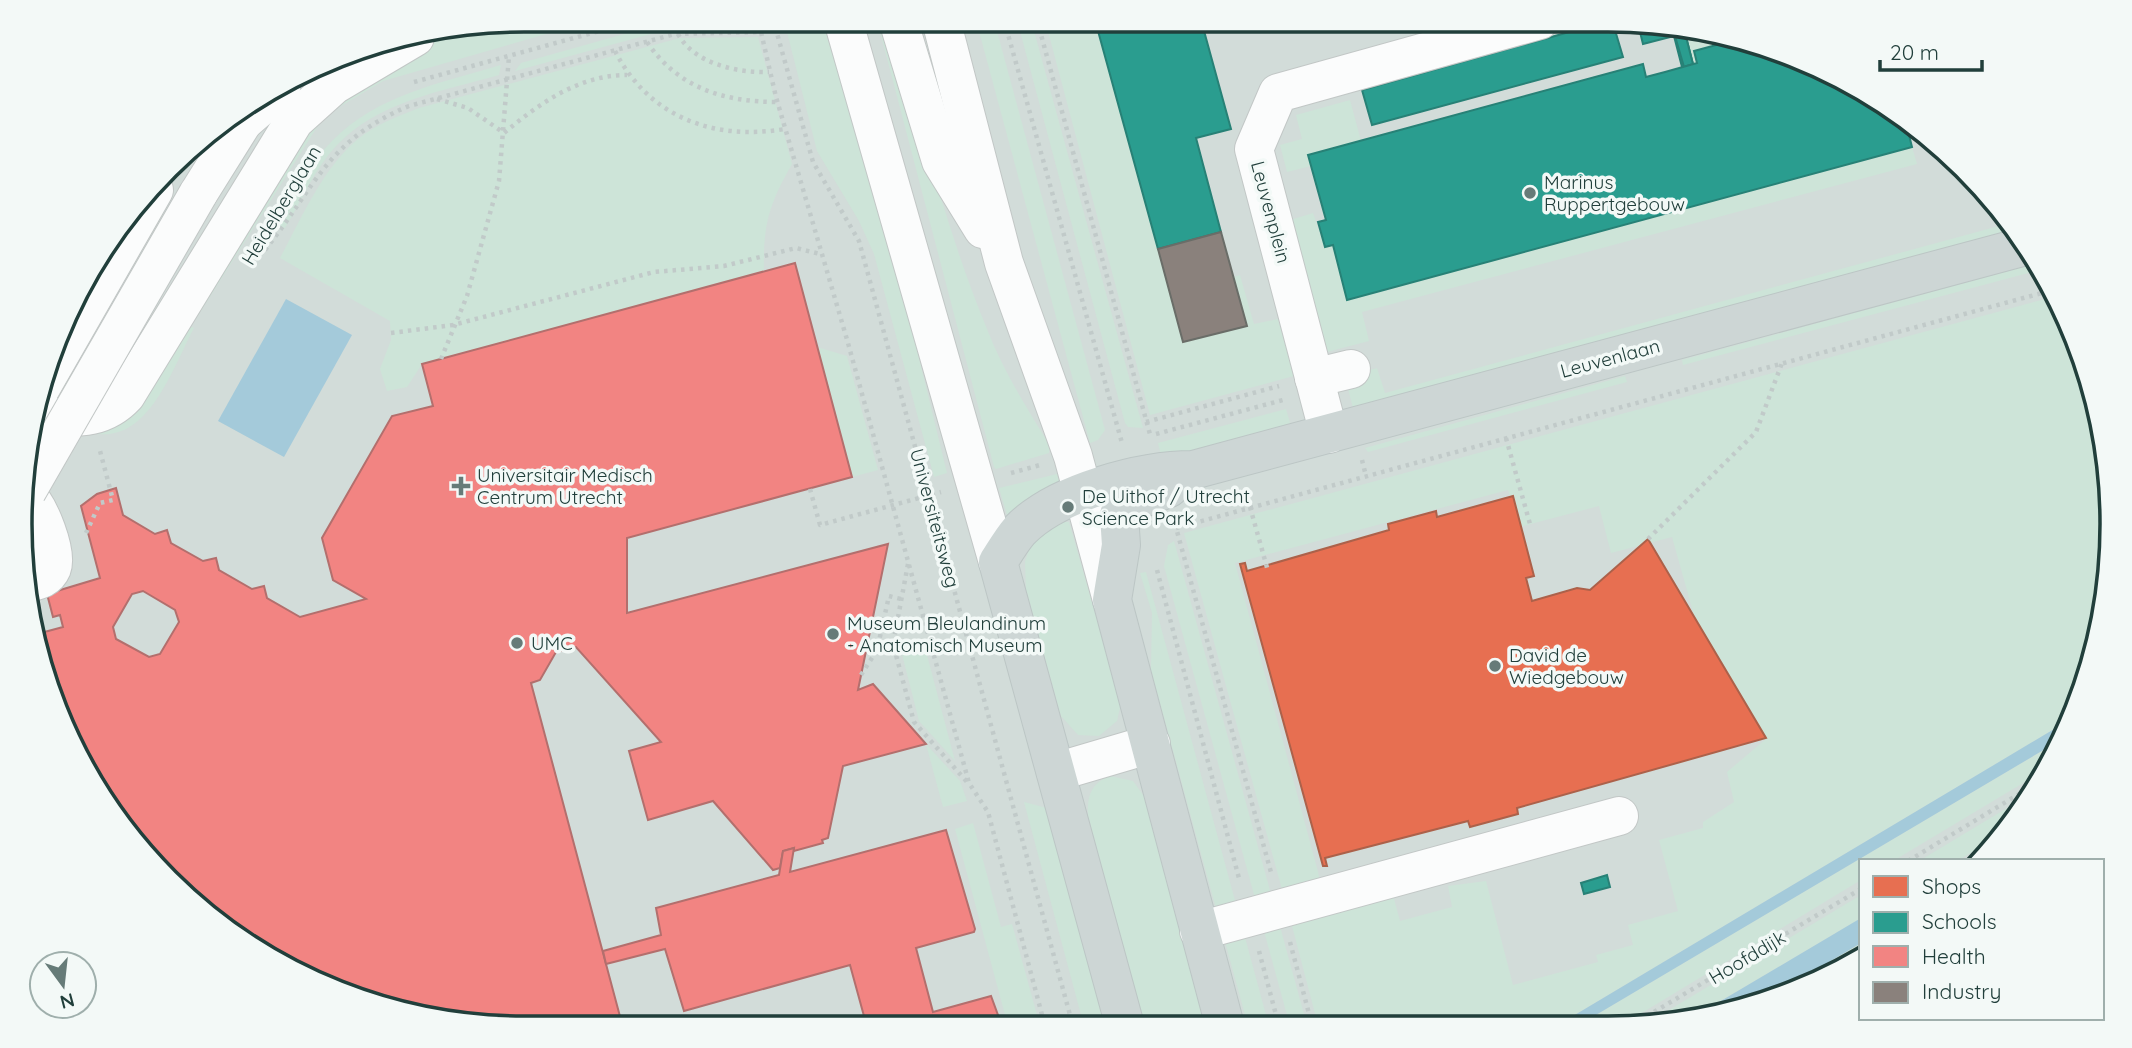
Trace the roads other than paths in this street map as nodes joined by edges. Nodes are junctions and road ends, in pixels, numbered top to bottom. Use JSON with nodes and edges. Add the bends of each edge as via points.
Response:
{"nodes":[{"id":1,"x":846,"y":32,"type":"edge"},
{"id":2,"x":902,"y":32,"type":"edge"},
{"id":3,"x":944,"y":32,"type":"edge"},
{"id":4,"x":1497,"y":32,"type":"edge"},
{"id":5,"x":396,"y":48,"type":"edge"},
{"id":6,"x":242,"y":120,"type":"edge"},
{"id":7,"x":138,"y":218,"type":"edge"},
{"id":8,"x":2016,"y":249,"type":"edge"},
{"id":9,"x":1004,"y":263,"type":"junction"},
{"id":10,"x":66,"y":343,"type":"edge"},
{"id":11,"x":1351,"y":369,"type":"dead end"},
{"id":12,"x":1315,"y":382,"type":"junction"},
{"id":13,"x":44,"y":416,"type":"edge"},
{"id":14,"x":1329,"y":434,"type":"junction"},
{"id":15,"x":1162,"y":461,"type":"junction"},
{"id":16,"x":34,"y":481,"type":"edge"},
{"id":17,"x":1083,"y":494,"type":"junction"},
{"id":18,"x":33,"y":501,"type":"edge"},
{"id":19,"x":998,"y":562,"type":"junction"},
{"id":20,"x":35,"y":581,"type":"edge"},
{"id":21,"x":1112,"y":600,"type":"junction"},
{"id":22,"x":1151,"y":744,"type":"junction"},
{"id":23,"x":1056,"y":772,"type":"junction"},
{"id":24,"x":1619,"y":816,"type":"dead end"},
{"id":25,"x":1199,"y":930,"type":"junction"},
{"id":26,"x":1122,"y":1016,"type":"edge"},
{"id":27,"x":1222,"y":1016,"type":"edge"}],
"edges":[{"from":1,"to":19,"type":"street"},
{"from":2,"to":9,"type":"street","via":[[941,161]]},
{"from":3,"to":9,"type":"street"},
{"from":4,"to":12,"type":"street","name":"Leuvenplein","via":[[1278,93],[1254,149]]},
{"from":5,"to":13,"type":"street","name":"Heidelberglaan","via":[[334,85],[294,121],[126,396],[99,415]]},
{"from":6,"to":16,"type":"street","bridge":true},
{"from":7,"to":10,"type":"street"},
{"from":8,"to":14,"type":"main road","name":"Leuvenlaan"},
{"from":9,"to":17,"type":"street"},
{"from":11,"to":12,"type":"street"},
{"from":12,"to":14,"type":"street","name":"Leuvenplein"},
{"from":14,"to":15,"type":"main road","name":"Leuvenlaan"},
{"from":15,"to":17,"type":"main road","name":"Leuvenlaan"},
{"from":15,"to":21,"type":"main road","name":"Leuvenlaan","via":[[1118,516],[1121,545]]},
{"from":17,"to":19,"type":"main road","via":[[1040,513]]},
{"from":17,"to":21,"type":"street"},
{"from":18,"to":20,"type":"street","via":[[54,560],[51,570]]},
{"from":19,"to":23,"type":"main road"},
{"from":21,"to":22,"type":"main road"},
{"from":22,"to":23,"type":"street"},
{"from":22,"to":25,"type":"main road"},
{"from":23,"to":26,"type":"main road"},
{"from":24,"to":25,"type":"street"},
{"from":25,"to":27,"type":"main road"}]}
